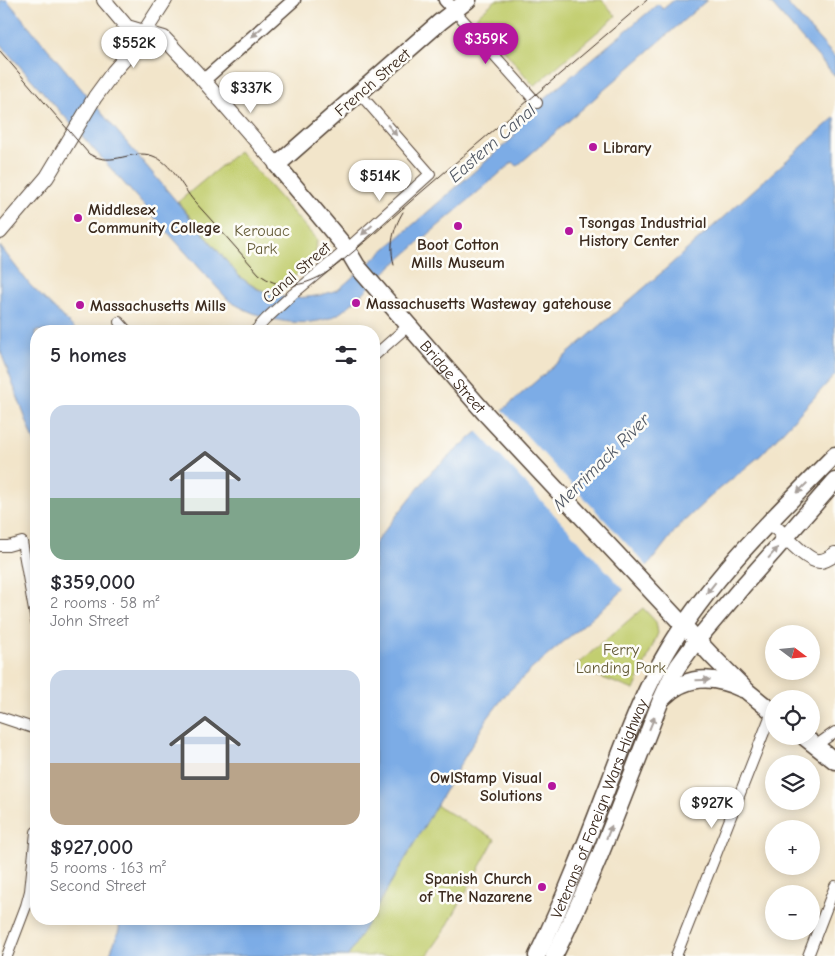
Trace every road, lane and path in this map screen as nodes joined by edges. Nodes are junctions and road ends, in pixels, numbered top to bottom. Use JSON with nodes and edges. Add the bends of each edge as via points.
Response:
{"nodes":[{"id":1,"x":104,"y":0,"type":"edge"},
{"id":2,"x":164,"y":0,"type":"edge"},
{"id":3,"x":294,"y":0,"type":"edge"},
{"id":4,"x":468,"y":0,"type":"edge"},
{"id":5,"x":450,"y":5,"type":"edge"},
{"id":6,"x":144,"y":32,"type":"junction"},
{"id":7,"x":204,"y":80,"type":"junction"},
{"id":8,"x":360,"y":94,"type":"junction"},
{"id":9,"x":537,"y":103,"type":"dead end"},
{"id":10,"x":277,"y":166,"type":"junction"},
{"id":11,"x":0,"y":232,"type":"edge"},
{"id":12,"x":347,"y":249,"type":"junction"},
{"id":13,"x":119,"y":322,"type":"dead end"},
{"id":14,"x":122,"y":325,"type":"edge"},
{"id":15,"x":260,"y":325,"type":"edge"},
{"id":16,"x":408,"y":326,"type":"junction"},
{"id":17,"x":380,"y":351,"type":"edge"},
{"id":18,"x":835,"y":455,"type":"edge"},
{"id":19,"x":835,"y":481,"type":"edge"},
{"id":20,"x":770,"y":522,"type":"junction"},
{"id":21,"x":786,"y":537,"type":"junction"},
{"id":22,"x":0,"y":546,"type":"edge"},
{"id":23,"x":835,"y":554,"type":"edge"},
{"id":24,"x":30,"y":588,"type":"edge"},
{"id":25,"x":684,"y":626,"type":"junction"},
{"id":26,"x":697,"y":640,"type":"junction"},
{"id":27,"x":748,"y":692,"type":"junction"},
{"id":28,"x":661,"y":700,"type":"junction"},
{"id":29,"x":765,"y":706,"type":"edge"},
{"id":30,"x":0,"y":717,"type":"edge"},
{"id":31,"x":30,"y":727,"type":"edge"},
{"id":32,"x":765,"y":732,"type":"edge"},
{"id":33,"x":835,"y":732,"type":"edge"},
{"id":34,"x":820,"y":737,"type":"edge"},
{"id":35,"x":814,"y":745,"type":"edge"},
{"id":36,"x":835,"y":761,"type":"edge"},
{"id":37,"x":591,"y":877,"type":"junction"},
{"id":38,"x":835,"y":886,"type":"edge"},
{"id":39,"x":30,"y":891,"type":"edge"},
{"id":40,"x":555,"y":918,"type":"junction"},
{"id":41,"x":7,"y":956,"type":"edge"},
{"id":42,"x":527,"y":956,"type":"edge"},
{"id":43,"x":537,"y":956,"type":"edge"},
{"id":44,"x":554,"y":956,"type":"edge"},
{"id":45,"x":565,"y":956,"type":"edge"},
{"id":46,"x":676,"y":956,"type":"edge"},
{"id":47,"x":808,"y":956,"type":"edge"}],
"edges":[{"from":1,"to":6,"type":"main road","name":"Bridge Street","via":[[127,27]]},
{"from":2,"to":6,"type":"main road"},
{"from":3,"to":7,"type":"street","one_way":true},
{"from":4,"to":5,"type":"main road","name":"French Street"},
{"from":5,"to":8,"type":"main road","name":"French Street"},
{"from":5,"to":9,"type":"street"},
{"from":6,"to":7,"type":"main road","name":"Bridge Street","via":[[164,38]]},
{"from":6,"to":11,"type":"main road","via":[[95,97],[47,177]]},
{"from":7,"to":10,"type":"main road","name":"Bridge Street"},
{"from":8,"to":10,"type":"main road","name":"French Street"},
{"from":8,"to":12,"type":"street","name":"Canal Street","one_way":true,"via":[[430,174]]},
{"from":10,"to":12,"type":"main road","name":"Bridge Street"},
{"from":12,"to":15,"type":"street","name":"Canal Street"},
{"from":12,"to":16,"type":"main road","name":"Bridge Street","via":[[357,266]]},
{"from":13,"to":14,"type":"street"},
{"from":16,"to":17,"type":"street"},
{"from":16,"to":25,"type":"main road","name":"Bridge Street"},
{"from":18,"to":20,"type":"main road","name":"Veterans of Foreign Wars Highway","one_way":true},
{"from":19,"to":21,"type":"main road","name":"Veterans of Foreign Wars Highway"},
{"from":20,"to":21,"type":"main road"},
{"from":20,"to":25,"type":"main road","name":"Veterans of Foreign Wars Highway","one_way":true,"via":[[726,569]]},
{"from":21,"to":23,"type":"main road","via":[[815,561],[821,562]]},
{"from":26,"to":21,"type":"main road","name":"Veterans of Foreign Wars Highway","one_way":true},
{"from":22,"to":24,"type":"street","via":[[22,542]]},
{"from":25,"to":26,"type":"main road","name":"Bridge Street"},
{"from":25,"to":40,"type":"main road","name":"Veterans of Foreign Wars Highway","via":[[638,707]]},
{"from":26,"to":27,"type":"main road","name":"Bridge Street"},
{"from":26,"to":28,"type":"main road","name":"Veterans of Foreign Wars Highway","via":[[678,666]]},
{"from":28,"to":27,"type":"main road","one_way":true,"via":[[682,684],[700,680],[716,680]]},
{"from":27,"to":29,"type":"main road","name":"Bridge Street"},
{"from":37,"to":28,"type":"main road","name":"Veterans of Foreign Wars Highway","one_way":true},
{"from":30,"to":31,"type":"street"},
{"from":32,"to":46,"type":"street"},
{"from":33,"to":34,"type":"street"},
{"from":35,"to":36,"type":"main road"},
{"from":37,"to":44,"type":"main road","name":"Veterans of Foreign Wars Highway"},
{"from":37,"to":45,"type":"main road"},
{"from":38,"to":47,"type":"street"},
{"from":39,"to":41,"type":"street"},
{"from":40,"to":42,"type":"main road"},
{"from":40,"to":43,"type":"main road","name":"Veterans of Foreign Wars Highway"}]}
